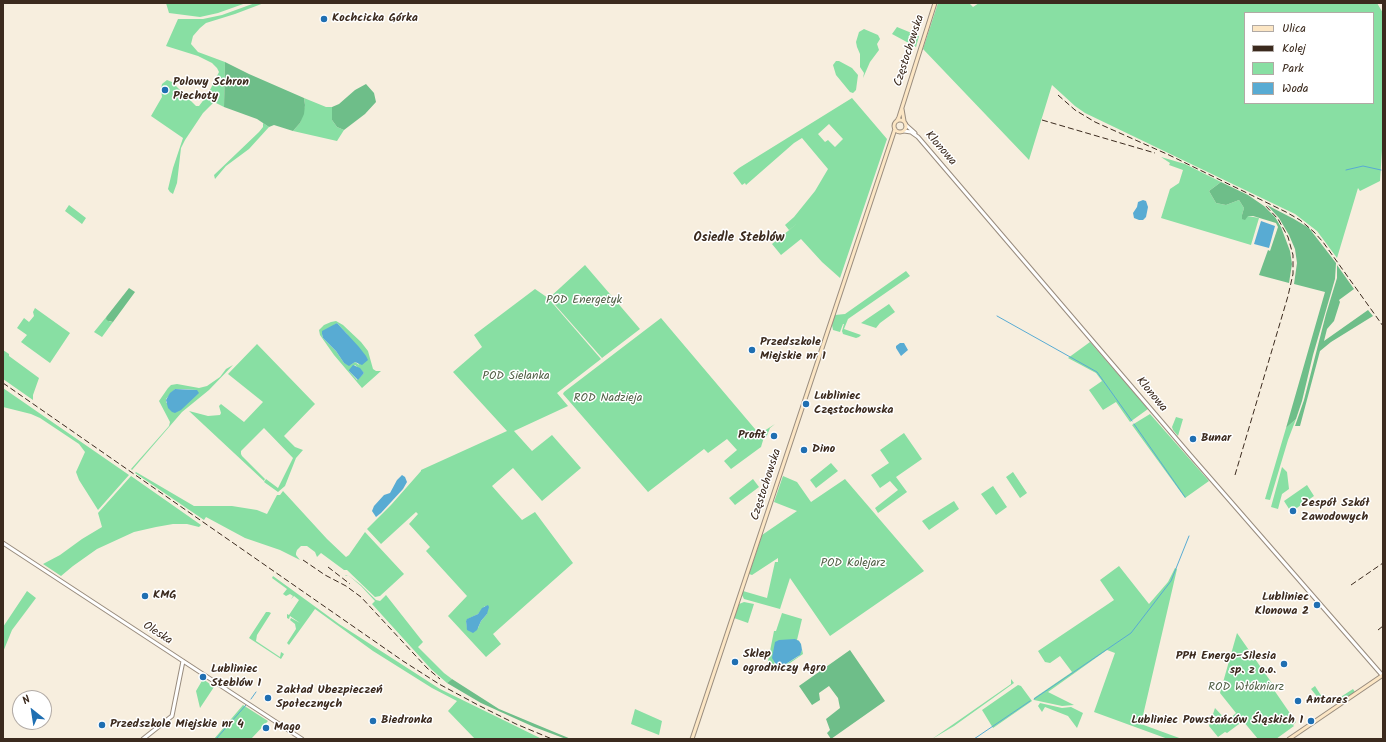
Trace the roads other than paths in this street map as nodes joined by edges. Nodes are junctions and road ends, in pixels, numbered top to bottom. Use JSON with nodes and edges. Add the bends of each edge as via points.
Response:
{"nodes":[{"id":1,"x":935,"y":3,"type":"edge"},
{"id":2,"x":902,"y":105,"type":"junction"},
{"id":3,"x":897,"y":121,"type":"junction"},
{"id":4,"x":904,"y":121,"type":"junction"},
{"id":5,"x":906,"y":125,"type":"junction"},
{"id":6,"x":895,"y":129,"type":"junction"},
{"id":7,"x":904,"y":131,"type":"junction"},
{"id":8,"x":899,"y":132,"type":"junction"},
{"id":9,"x":918,"y":137,"type":"junction"},
{"id":10,"x":889,"y":146,"type":"junction"},
{"id":11,"x":3,"y":543,"type":"edge"},
{"id":12,"x":184,"y":661,"type":"junction"},
{"id":13,"x":1383,"y":675,"type":"edge"},
{"id":14,"x":142,"y":739,"type":"edge"},
{"id":15,"x":302,"y":739,"type":"edge"},
{"id":16,"x":692,"y":739,"type":"edge"},
{"id":17,"x":1289,"y":739,"type":"edge"}],
"edges":[{"from":1,"to":2,"type":"main road","name":"Częstochowska"},
{"from":2,"to":3,"type":"main road","name":"Częstochowska"},
{"from":2,"to":4,"type":"main road","name":"Częstochowska"},
{"from":3,"to":4,"type":"main road"},
{"from":3,"to":6,"type":"main road","via":[[894,124]]},
{"from":4,"to":5,"type":"main road"},
{"from":5,"to":7,"type":"main road"},
{"from":5,"to":9,"type":"street"},
{"from":6,"to":8,"type":"main road"},
{"from":6,"to":10,"type":"main road","name":"Częstochowska"},
{"from":7,"to":8,"type":"main road"},
{"from":7,"to":9,"type":"street","name":"Klonowa"},
{"from":8,"to":10,"type":"main road","name":"Częstochowska"},
{"from":9,"to":13,"type":"street","name":"Klonowa"},
{"from":10,"to":16,"type":"main road","name":"Częstochowska"},
{"from":11,"to":12,"type":"street","name":"Oleska"},
{"from":12,"to":14,"type":"street","via":[[172,716]]},
{"from":12,"to":15,"type":"street","name":"Oleska"},
{"from":13,"to":17,"type":"main road"}]}
